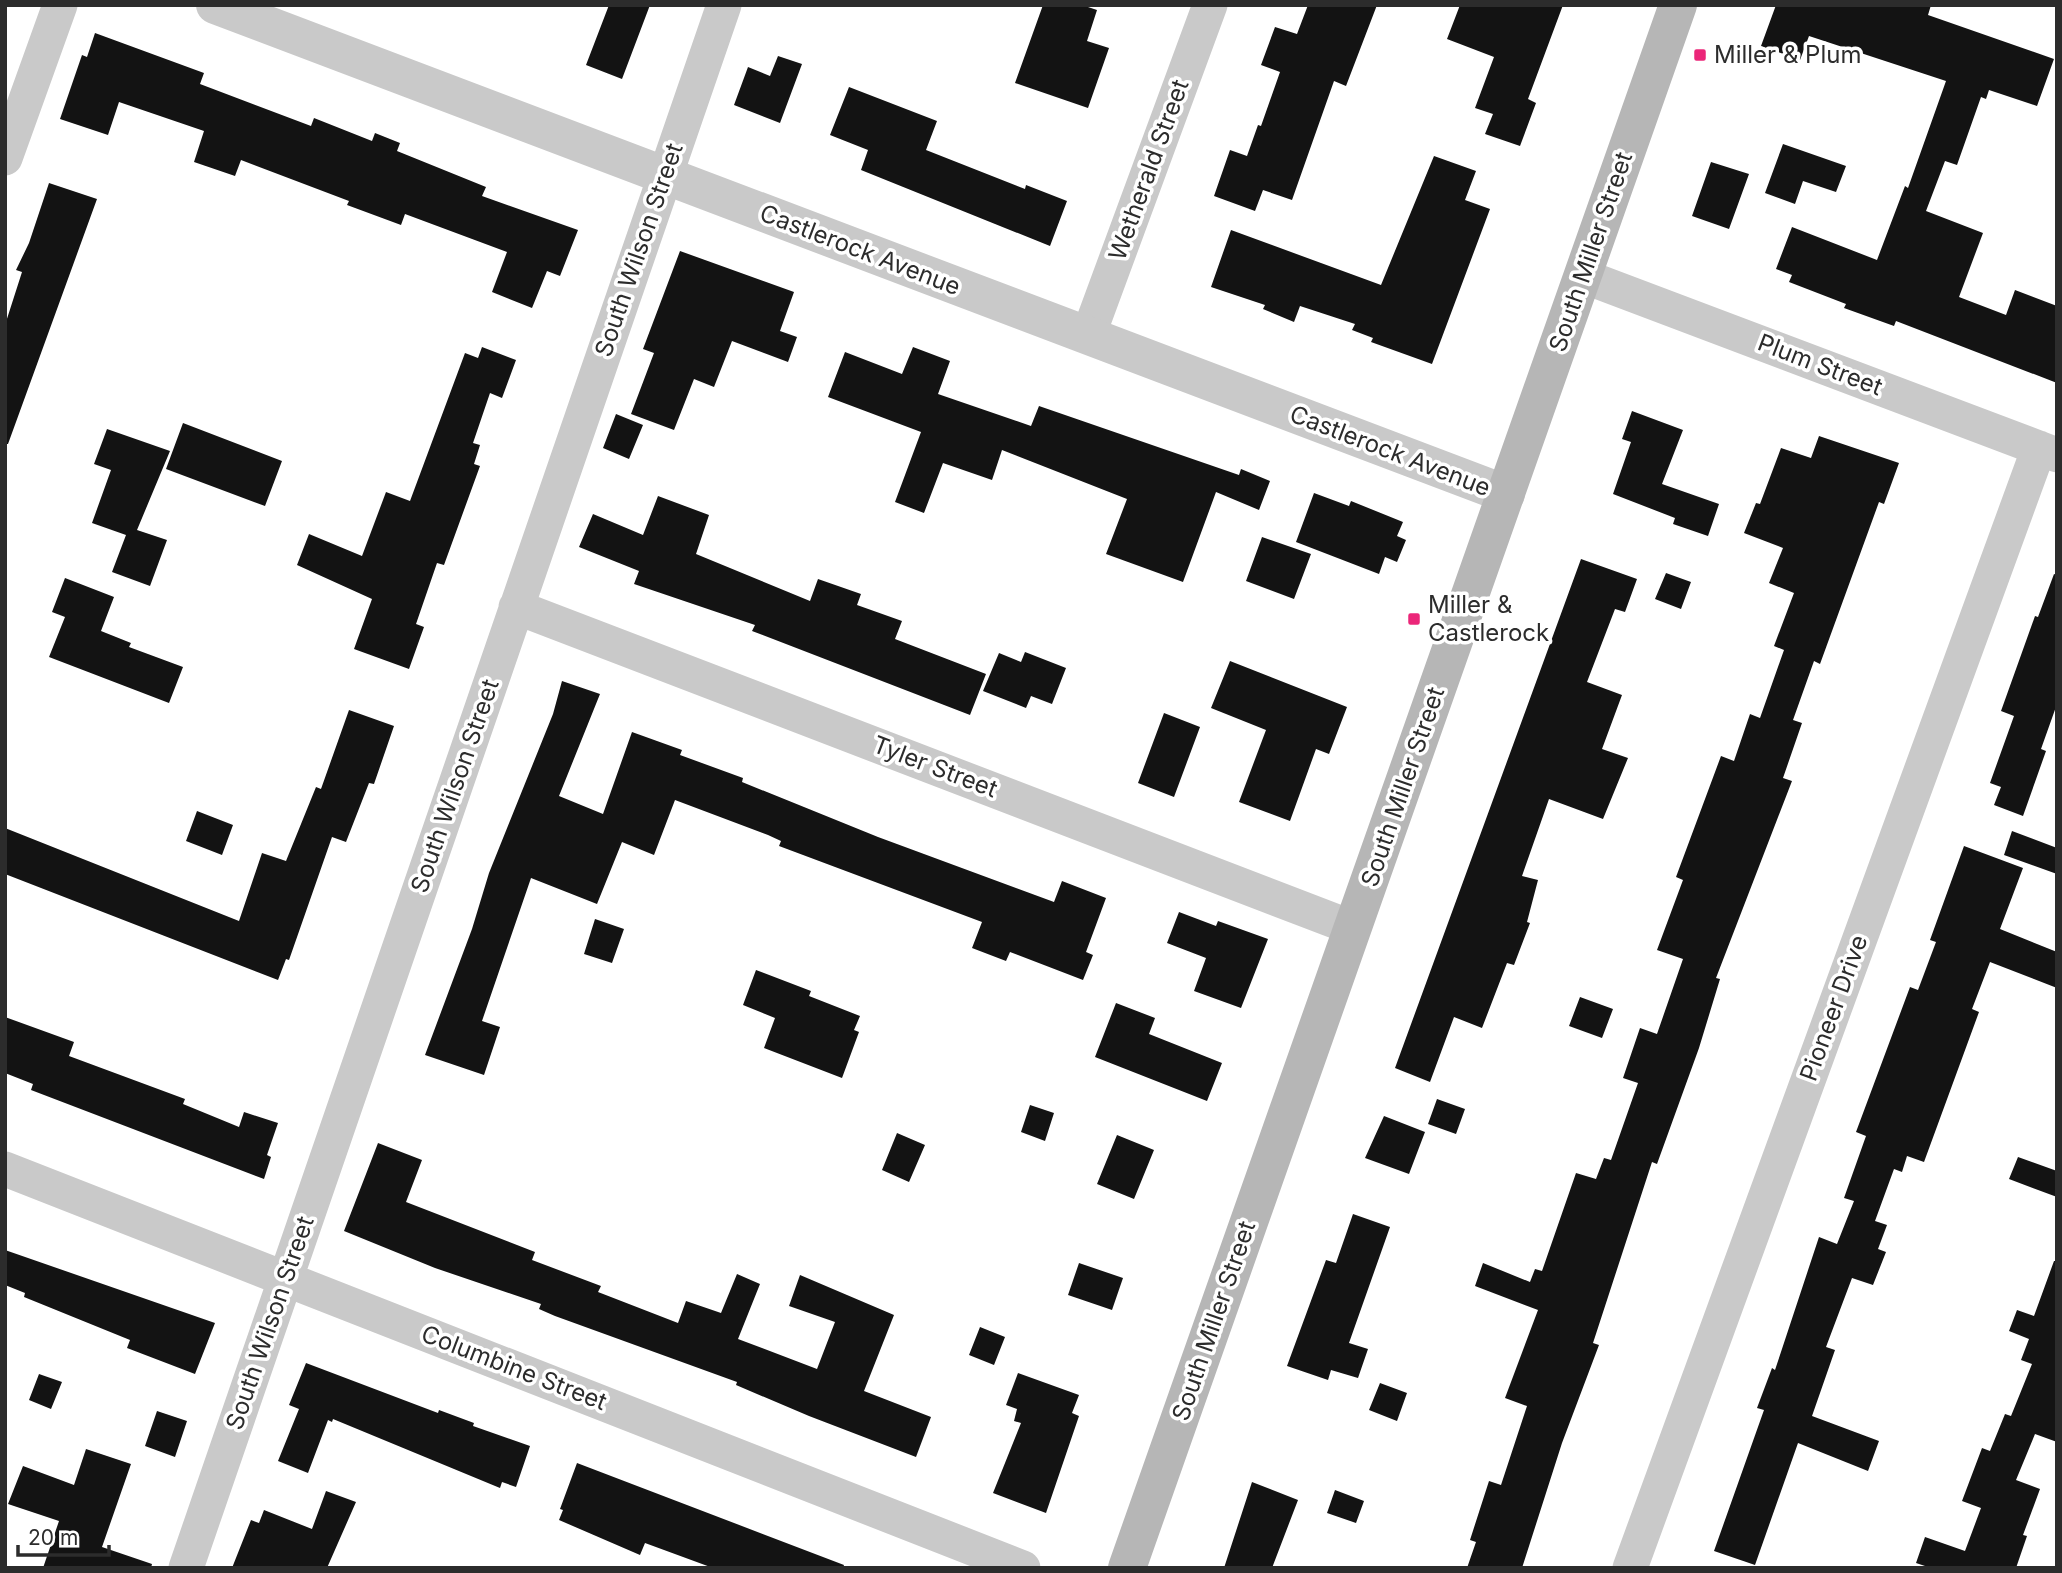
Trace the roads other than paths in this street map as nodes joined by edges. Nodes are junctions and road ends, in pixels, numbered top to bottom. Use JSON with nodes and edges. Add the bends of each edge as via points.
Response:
{"nodes":[{"id":1,"x":60,"y":5,"type":"edge"},
{"id":2,"x":215,"y":5,"type":"edge"},
{"id":3,"x":724,"y":5,"type":"edge"},
{"id":4,"x":1210,"y":5,"type":"edge"},
{"id":5,"x":1678,"y":5,"type":"edge"},
{"id":6,"x":5,"y":158,"type":"edge"},
{"id":7,"x":665,"y":176,"type":"junction"},
{"id":8,"x":1583,"y":276,"type":"junction"},
{"id":9,"x":1088,"y":335,"type":"junction"},
{"id":10,"x":2048,"y":451,"type":"edge"},
{"id":11,"x":1506,"y":494,"type":"junction"},
{"id":12,"x":516,"y":607,"type":"junction"},
{"id":13,"x":1353,"y":928,"type":"junction"},
{"id":14,"x":5,"y":1169,"type":"edge"},
{"id":15,"x":285,"y":1278,"type":"junction"},
{"id":16,"x":186,"y":1568,"type":"edge"},
{"id":17,"x":1023,"y":1568,"type":"edge"},
{"id":18,"x":1127,"y":1568,"type":"edge"},
{"id":19,"x":1630,"y":1568,"type":"edge"}],
"edges":[{"from":1,"to":6,"type":"street"},
{"from":2,"to":7,"type":"street","name":"Castlerock Avenue"},
{"from":3,"to":7,"type":"street","name":"South Wilson Street"},
{"from":4,"to":9,"type":"street","name":"Wetherald Street"},
{"from":5,"to":8,"type":"main road","name":"South Miller Street"},
{"from":7,"to":9,"type":"street","name":"Castlerock Avenue"},
{"from":7,"to":12,"type":"street","name":"South Wilson Street"},
{"from":8,"to":10,"type":"street","name":"Plum Street"},
{"from":8,"to":11,"type":"main road","name":"South Miller Street"},
{"from":9,"to":11,"type":"street","name":"Castlerock Avenue"},
{"from":10,"to":19,"type":"street","name":"Pioneer Drive"},
{"from":11,"to":13,"type":"main road","name":"South Miller Street"},
{"from":12,"to":13,"type":"street","name":"Tyler Street"},
{"from":12,"to":15,"type":"street","name":"South Wilson Street"},
{"from":13,"to":18,"type":"main road","name":"South Miller Street"},
{"from":14,"to":15,"type":"street","name":"Columbine Street"},
{"from":15,"to":16,"type":"street","name":"South Wilson Street"},
{"from":15,"to":17,"type":"street","name":"Columbine Street"}]}
